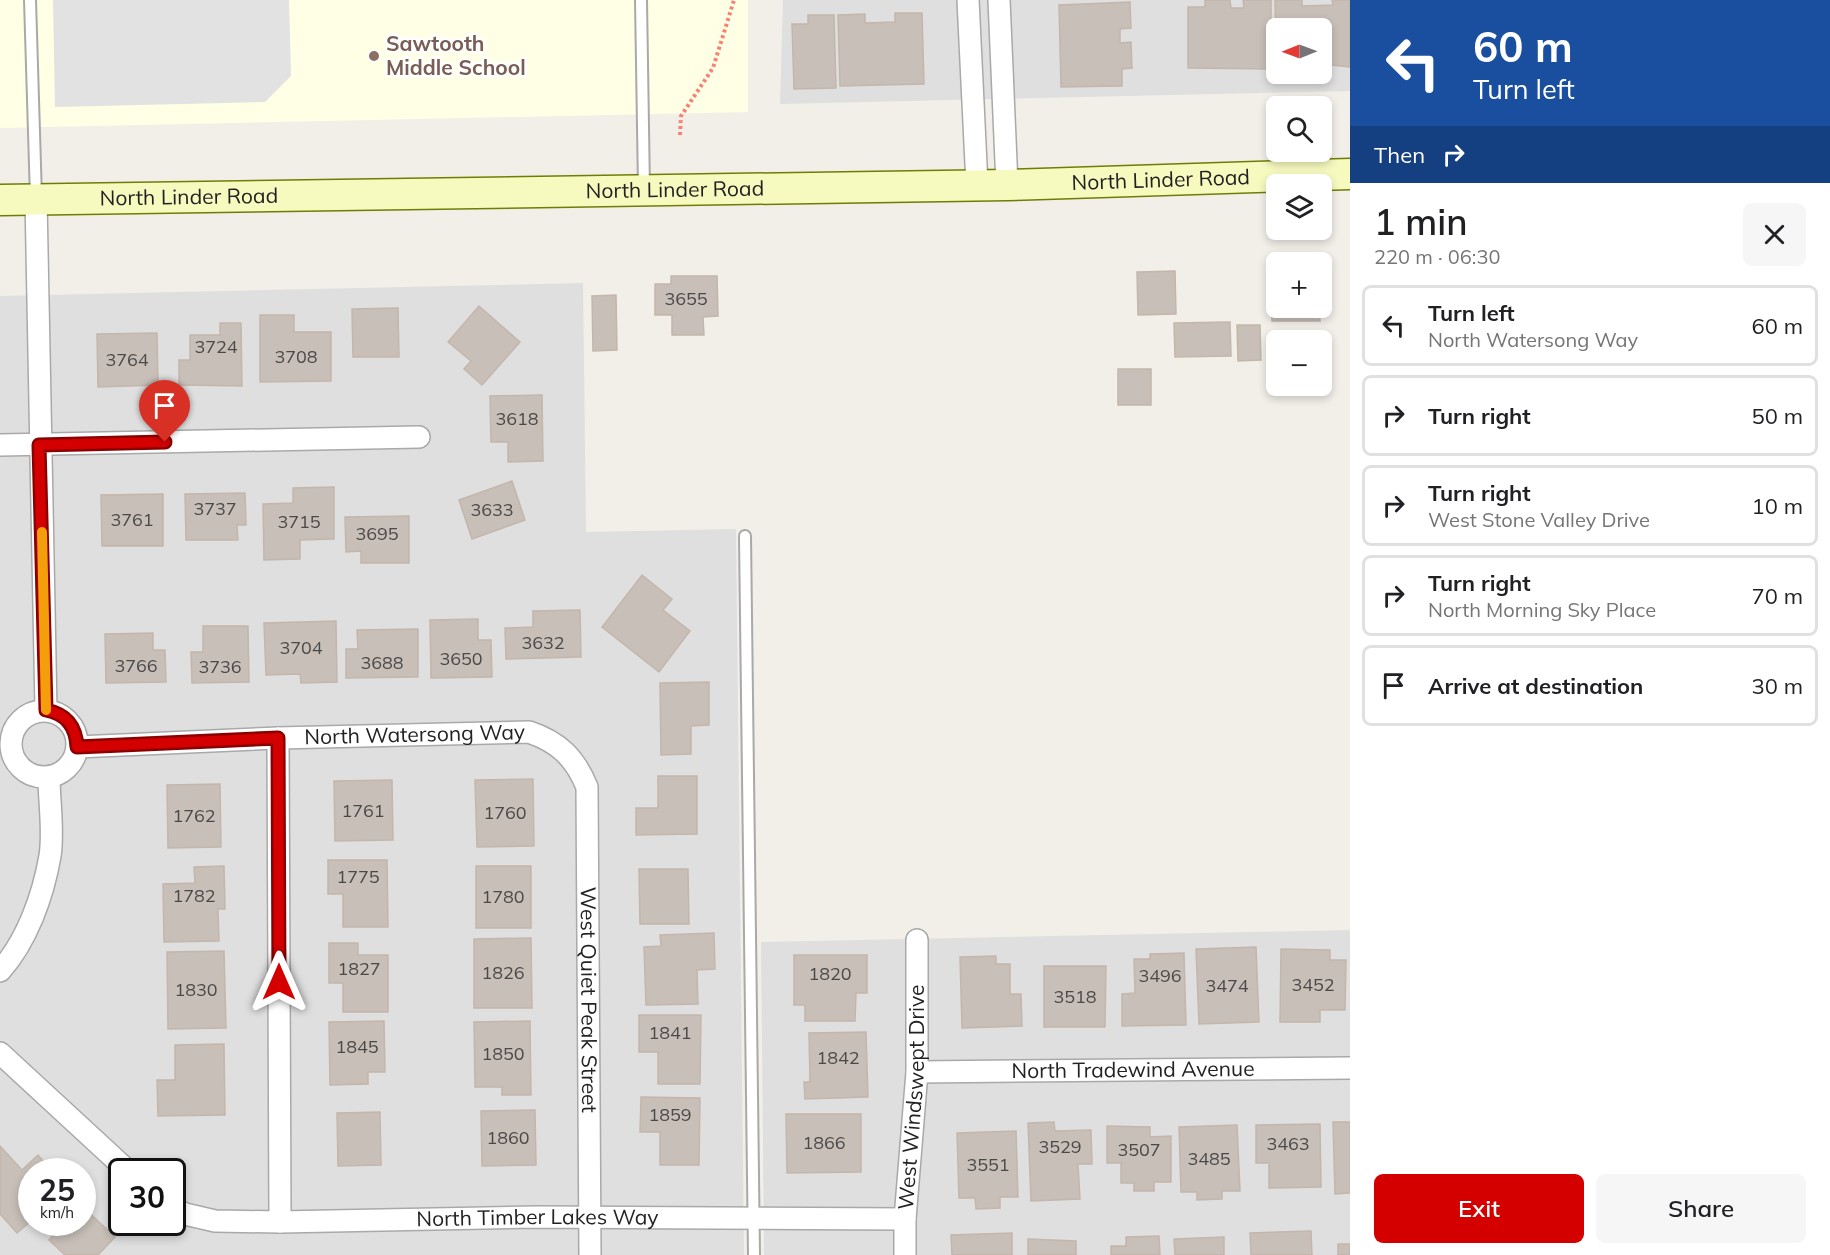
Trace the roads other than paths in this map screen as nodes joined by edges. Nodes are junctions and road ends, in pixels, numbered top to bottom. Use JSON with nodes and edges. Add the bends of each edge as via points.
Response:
{"nodes":[{"id":1,"x":30,"y":0,"type":"edge"},
{"id":2,"x":641,"y":0,"type":"edge"},
{"id":3,"x":968,"y":0,"type":"edge"},
{"id":4,"x":999,"y":0,"type":"edge"},
{"id":5,"x":1350,"y":174,"type":"edge"},
{"id":6,"x":977,"y":185,"type":"junction"},
{"id":7,"x":1007,"y":185,"type":"junction"},
{"id":8,"x":644,"y":189,"type":"junction"},
{"id":9,"x":36,"y":199,"type":"junction"},
{"id":10,"x":0,"y":200,"type":"edge"},
{"id":11,"x":419,"y":437,"type":"dead end"},
{"id":12,"x":0,"y":445,"type":"edge"},
{"id":13,"x":39,"y":445,"type":"junction"},
{"id":14,"x":744,"y":536,"type":"dead end"},
{"id":15,"x":46,"y":710,"type":"junction"},
{"id":16,"x":278,"y":738,"type":"junction"},
{"id":17,"x":6,"y":742,"type":"edge"},
{"id":18,"x":77,"y":747,"type":"junction"},
{"id":19,"x":566,"y":751,"type":"joint"},
{"id":20,"x":49,"y":777,"type":"junction"},
{"id":21,"x":917,"y":940,"type":"dead end"},
{"id":22,"x":0,"y":971,"type":"edge"},
{"id":23,"x":0,"y":1053,"type":"edge"},
{"id":24,"x":1350,"y":1068,"type":"edge"},
{"id":25,"x":917,"y":1072,"type":"junction"},
{"id":26,"x":114,"y":1158,"type":"edge"},
{"id":27,"x":186,"y":1214,"type":"edge"},
{"id":28,"x":590,"y":1217,"type":"junction"},
{"id":29,"x":754,"y":1218,"type":"junction"},
{"id":30,"x":905,"y":1219,"type":"junction"},
{"id":31,"x":280,"y":1222,"type":"junction"},
{"id":32,"x":590,"y":1255,"type":"edge"},
{"id":33,"x":754,"y":1255,"type":"edge"},
{"id":34,"x":905,"y":1255,"type":"edge"}],
"edges":[{"from":1,"to":9,"type":"lane"},
{"from":2,"to":8,"type":"lane"},
{"from":3,"to":6,"type":"street"},
{"from":4,"to":7,"type":"street"},
{"from":5,"to":7,"type":"main road","name":"North Linder Road"},
{"from":6,"to":7,"type":"main road","name":"North Linder Road"},
{"from":6,"to":8,"type":"main road","name":"North Linder Road"},
{"from":8,"to":9,"type":"main road","name":"North Linder Road"},
{"from":9,"to":10,"type":"main road","name":"North Linder Road"},
{"from":9,"to":13,"type":"street"},
{"from":11,"to":13,"type":"street"},
{"from":12,"to":13,"type":"street"},
{"from":13,"to":15,"type":"street"},
{"from":14,"to":29,"type":"lane"},
{"from":15,"to":17,"type":"street","via":[[26,716]]},
{"from":15,"to":18,"type":"street","via":[[69,722]]},
{"from":16,"to":18,"type":"street","name":"North Watersong Way"},
{"from":16,"to":19,"type":"street","name":"North Watersong Way","via":[[529,732]]},
{"from":16,"to":31,"type":"street"},
{"from":17,"to":20,"type":"street","via":[[18,764],[37,776]]},
{"from":18,"to":20,"type":"street","via":[[68,766]]},
{"from":19,"to":28,"type":"street","name":"West Quiet Peak Street","via":[[579,767],[587,787]]},
{"from":20,"to":22,"type":"street","via":[[50,855],[35,911],[14,956]]},
{"from":21,"to":25,"type":"street","name":"West Windswept Drive"},
{"from":23,"to":26,"type":"street"},
{"from":24,"to":25,"type":"street","name":"North Tradewind Avenue"},
{"from":25,"to":30,"type":"street","name":"West Windswept Drive"},
{"from":27,"to":31,"type":"street","name":"North Timber Lakes Way","via":[[215,1221]]},
{"from":28,"to":29,"type":"street","name":"North Timber Lakes Way"},
{"from":28,"to":31,"type":"street","name":"North Timber Lakes Way"},
{"from":28,"to":32,"type":"street","name":"West Quiet Peak Street"},
{"from":29,"to":30,"type":"street","name":"North Timber Lakes Way"},
{"from":29,"to":33,"type":"lane"},
{"from":30,"to":34,"type":"street","name":"West Windswept Drive"}]}
